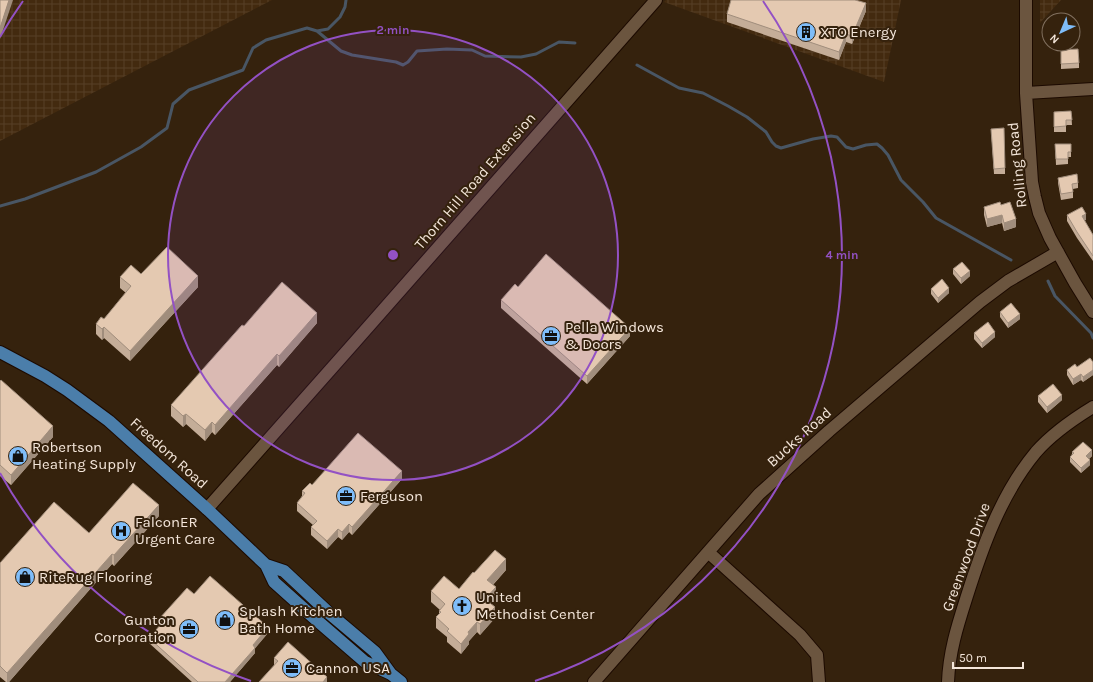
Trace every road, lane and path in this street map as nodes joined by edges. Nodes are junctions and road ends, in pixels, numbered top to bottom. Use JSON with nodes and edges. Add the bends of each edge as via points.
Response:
{"nodes":[{"id":1,"x":656,"y":0,"type":"edge"},
{"id":2,"x":1026,"y":0,"type":"edge"},
{"id":3,"x":1093,"y":89,"type":"edge"},
{"id":4,"x":1026,"y":93,"type":"junction"},
{"id":5,"x":1058,"y":252,"type":"junction"},
{"id":6,"x":1093,"y":312,"type":"edge"},
{"id":7,"x":0,"y":352,"type":"edge"},
{"id":8,"x":1093,"y":407,"type":"edge"},
{"id":9,"x":207,"y":509,"type":"junction"},
{"id":10,"x":708,"y":552,"type":"junction"},
{"id":11,"x":401,"y":682,"type":"edge"},
{"id":12,"x":594,"y":682,"type":"edge"},
{"id":13,"x":818,"y":682,"type":"edge"},
{"id":14,"x":948,"y":682,"type":"edge"}],
"edges":[{"from":1,"to":9,"type":"street","name":"Thorn Hill Road Extension"},
{"from":2,"to":4,"type":"street","name":"Rolling Road"},
{"from":3,"to":4,"type":"street"},
{"from":4,"to":5,"type":"street","name":"Rolling Road","via":[[1035,197],[1044,225]]},
{"from":5,"to":6,"type":"street","name":"Rolling Road"},
{"from":5,"to":10,"type":"street","name":"Bucks Road","via":[[1008,281],[980,302],[835,426],[758,494]]},
{"from":7,"to":9,"type":"main road","name":"Freedom Road","via":[[45,376],[100,413]]},
{"from":8,"to":14,"type":"street","name":"Greenwood Drive","via":[[1068,424],[1037,451],[1007,496],[976,568],[951,650]]},
{"from":9,"to":11,"type":"main road","name":"Freedom Road","via":[[266,565],[274,582],[365,662],[391,674]]},
{"from":10,"to":12,"type":"street","name":"Bucks Road"},
{"from":10,"to":13,"type":"street","via":[[800,635],[817,655]]}]}
